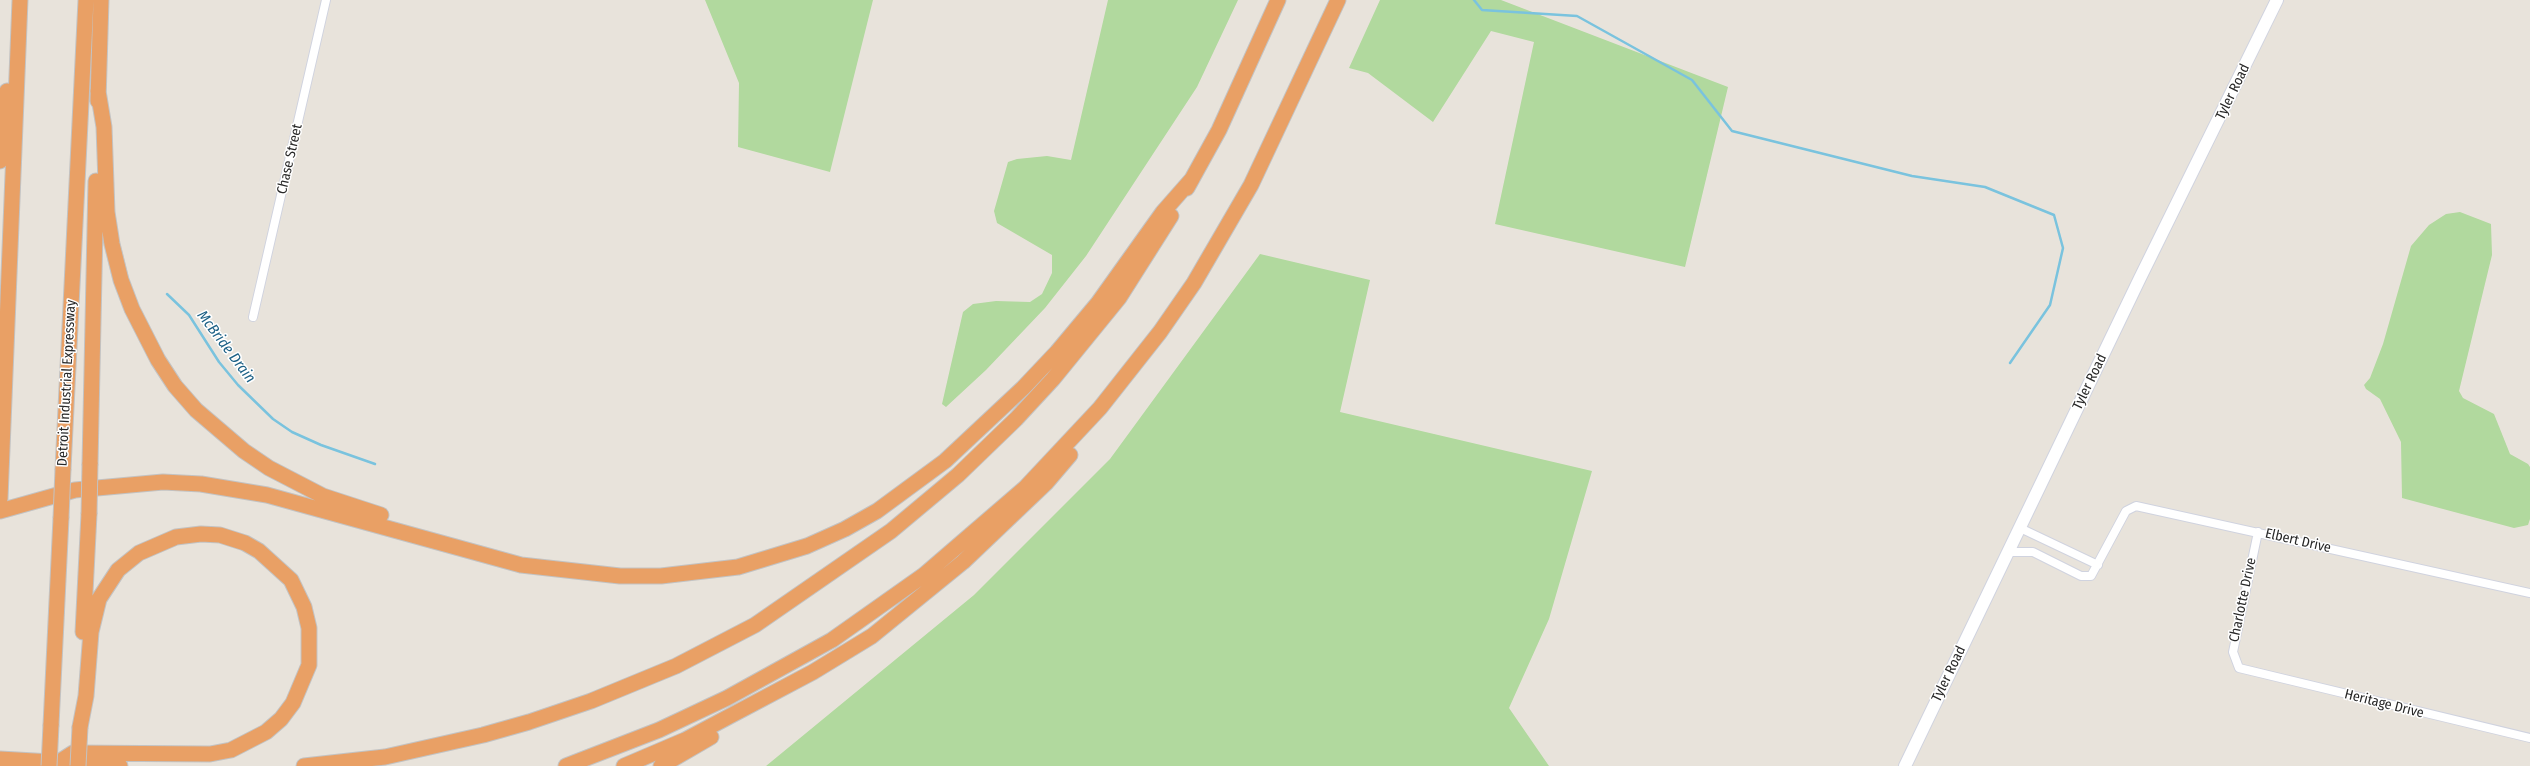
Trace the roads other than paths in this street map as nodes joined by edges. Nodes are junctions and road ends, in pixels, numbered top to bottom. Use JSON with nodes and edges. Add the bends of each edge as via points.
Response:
{"nodes":[{"id":1,"x":20,"y":0,"type":"edge"},
{"id":2,"x":86,"y":0,"type":"edge"},
{"id":3,"x":101,"y":0,"type":"edge"},
{"id":4,"x":326,"y":0,"type":"edge"},
{"id":5,"x":1278,"y":0,"type":"edge"},
{"id":6,"x":1338,"y":0,"type":"edge"},
{"id":7,"x":2277,"y":0,"type":"edge"},
{"id":8,"x":18,"y":36,"type":"junction"},
{"id":9,"x":98,"y":91,"type":"junction"},
{"id":10,"x":0,"y":161,"type":"edge"},
{"id":11,"x":1192,"y":180,"type":"junction"},
{"id":12,"x":253,"y":317,"type":"dead end"},
{"id":13,"x":1100,"y":408,"type":"junction"},
{"id":14,"x":1,"y":484,"type":"edge"},
{"id":15,"x":0,"y":499,"type":"edge"},
{"id":16,"x":0,"y":511,"type":"edge"},
{"id":17,"x":2020,"y":528,"type":"junction"},
{"id":18,"x":2258,"y":532,"type":"junction"},
{"id":19,"x":2008,"y":552,"type":"junction"},
{"id":20,"x":551,"y":569,"type":"junction"},
{"id":21,"x":2096,"y":569,"type":"junction"},
{"id":22,"x":2530,"y":593,"type":"edge"},
{"id":23,"x":2239,"y":668,"type":"joint"},
{"id":24,"x":813,"y":672,"type":"junction"},
{"id":25,"x":80,"y":727,"type":"junction"},
{"id":26,"x":2530,"y":738,"type":"edge"},
{"id":27,"x":0,"y":759,"type":"edge"},
{"id":28,"x":54,"y":764,"type":"edge"},
{"id":29,"x":78,"y":766,"type":"edge"},
{"id":30,"x":120,"y":766,"type":"edge"},
{"id":31,"x":304,"y":766,"type":"edge"},
{"id":32,"x":566,"y":766,"type":"edge"},
{"id":33,"x":624,"y":766,"type":"edge"},
{"id":34,"x":661,"y":766,"type":"edge"},
{"id":35,"x":1905,"y":766,"type":"edge"}],
"edges":[{"from":1,"to":8,"type":"highway"},
{"from":2,"to":28,"type":"highway","name":"Detroit Industrial Expressway","bridge":true,"via":[[52,725]]},
{"from":3,"to":9,"type":"highway"},
{"from":4,"to":12,"type":"street","name":"Chase Street"},
{"from":5,"to":11,"type":"highway"},
{"from":6,"to":13,"type":"highway","via":[[1251,185],[1194,283],[1160,332]]},
{"from":7,"to":17,"type":"street","name":"Tyler Road"},
{"from":8,"to":10,"type":"highway","via":[[10,53]]},
{"from":8,"to":14,"type":"highway"},
{"from":9,"to":20,"type":"highway","via":[[104,127],[107,212],[121,280],[135,316],[158,360],[196,410],[238,447],[269,468],[323,496]]},
{"from":9,"to":25,"type":"highway","bridge":true,"via":[[89,514]]},
{"from":11,"to":20,"type":"highway","via":[[1163,212],[1093,309],[1023,388],[946,461],[877,511],[807,546],[738,567],[661,576],[620,576]]},
{"from":11,"to":31,"type":"highway","via":[[1160,236],[1119,298],[1053,379],[1016,419],[919,509],[785,606],[728,640],[676,666],[591,701],[490,733],[439,745],[385,757]]},
{"from":13,"to":24,"type":"highway","via":[[1070,454],[1047,482],[963,562],[872,636]]},
{"from":13,"to":32,"type":"highway","via":[[1025,488],[982,527],[874,612],[783,669],[727,698],[659,730]]},
{"from":14,"to":15,"type":"highway"},
{"from":16,"to":20,"type":"highway","via":[[75,490],[156,483],[201,484],[267,495],[521,565]]},
{"from":17,"to":19,"type":"street","name":"Tyler Road"},
{"from":17,"to":21,"type":"street"},
{"from":18,"to":21,"type":"street","name":"Elbert Drive","via":[[2132,506],[2126,511]]},
{"from":18,"to":22,"type":"street","name":"Elbert Drive"},
{"from":18,"to":23,"type":"street","name":"Charlotte Drive","via":[[2233,652]]},
{"from":19,"to":21,"type":"street","via":[[2033,552],[2086,577],[2091,576]]},
{"from":19,"to":35,"type":"street","name":"Tyler Road"},
{"from":23,"to":26,"type":"street","name":"Heritage Drive"},
{"from":24,"to":33,"type":"highway","via":[[685,740]]},
{"from":24,"to":34,"type":"highway","via":[[788,693]]},
{"from":25,"to":28,"type":"highway","via":[[86,696],[91,632],[97,605],[112,578],[139,553],[176,537],[220,535],[245,543],[259,551],[291,580],[304,606],[309,628],[309,665],[293,703],[281,719],[266,732],[231,750],[210,754],[73,753]]},
{"from":25,"to":29,"type":"highway","bridge":true},
{"from":27,"to":28,"type":"highway"},
{"from":28,"to":30,"type":"highway"}]}
